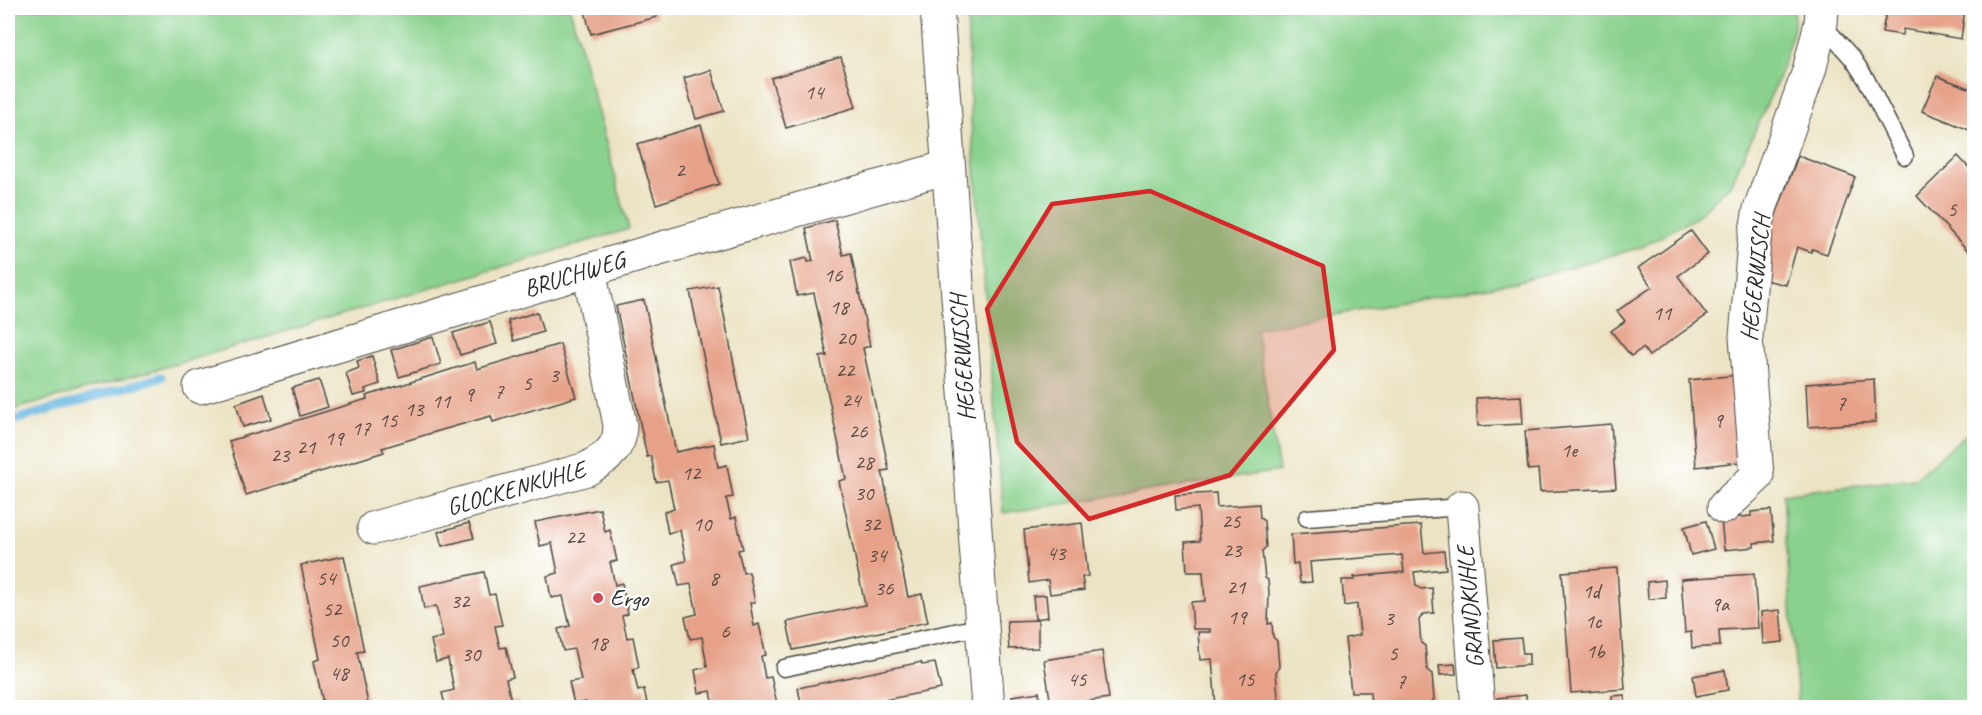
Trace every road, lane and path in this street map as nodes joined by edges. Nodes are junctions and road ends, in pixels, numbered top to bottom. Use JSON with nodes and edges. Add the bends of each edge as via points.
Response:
{"nodes":[{"id":1,"x":937,"y":8,"type":"edge"},
{"id":2,"x":1822,"y":15,"type":"edge"},
{"id":3,"x":1905,"y":156,"type":"dead end"},
{"id":4,"x":948,"y":166,"type":"junction"},
{"id":5,"x":589,"y":270,"type":"junction"},
{"id":6,"x":200,"y":387,"type":"dead end"},
{"id":7,"x":1462,"y":507,"type":"joint"},
{"id":8,"x":1724,"y":507,"type":"dead end"},
{"id":9,"x":1306,"y":519,"type":"dead end"},
{"id":10,"x":374,"y":528,"type":"dead end"},
{"id":11,"x":982,"y":626,"type":"junction"},
{"id":12,"x":784,"y":668,"type":"dead end"},
{"id":13,"x":981,"y":706,"type":"edge"},
{"id":14,"x":1478,"y":708,"type":"edge"}],
"edges":[{"from":1,"to":4,"type":"street","name":"HEGERWISCH"},
{"from":2,"to":3,"type":"lane","via":[[1866,79]]},
{"from":2,"to":8,"type":"street","name":"HEGERWISCH","via":[[1809,71],[1760,209],[1754,242],[1746,337],[1757,476]]},
{"from":4,"to":5,"type":"street","name":"BRUCHWEG"},
{"from":4,"to":11,"type":"street","name":"HEGERWISCH"},
{"from":5,"to":6,"type":"street","name":"BRUCHWEG"},
{"from":5,"to":10,"type":"street","name":"GLOCKENKUHLE","via":[[621,425],[619,438],[606,457],[587,469]]},
{"from":7,"to":9,"type":"lane"},
{"from":7,"to":14,"type":"street","name":"GRANDKUHLE"},
{"from":11,"to":12,"type":"lane"},
{"from":11,"to":13,"type":"street","name":"HEGERWISCH"}]}
